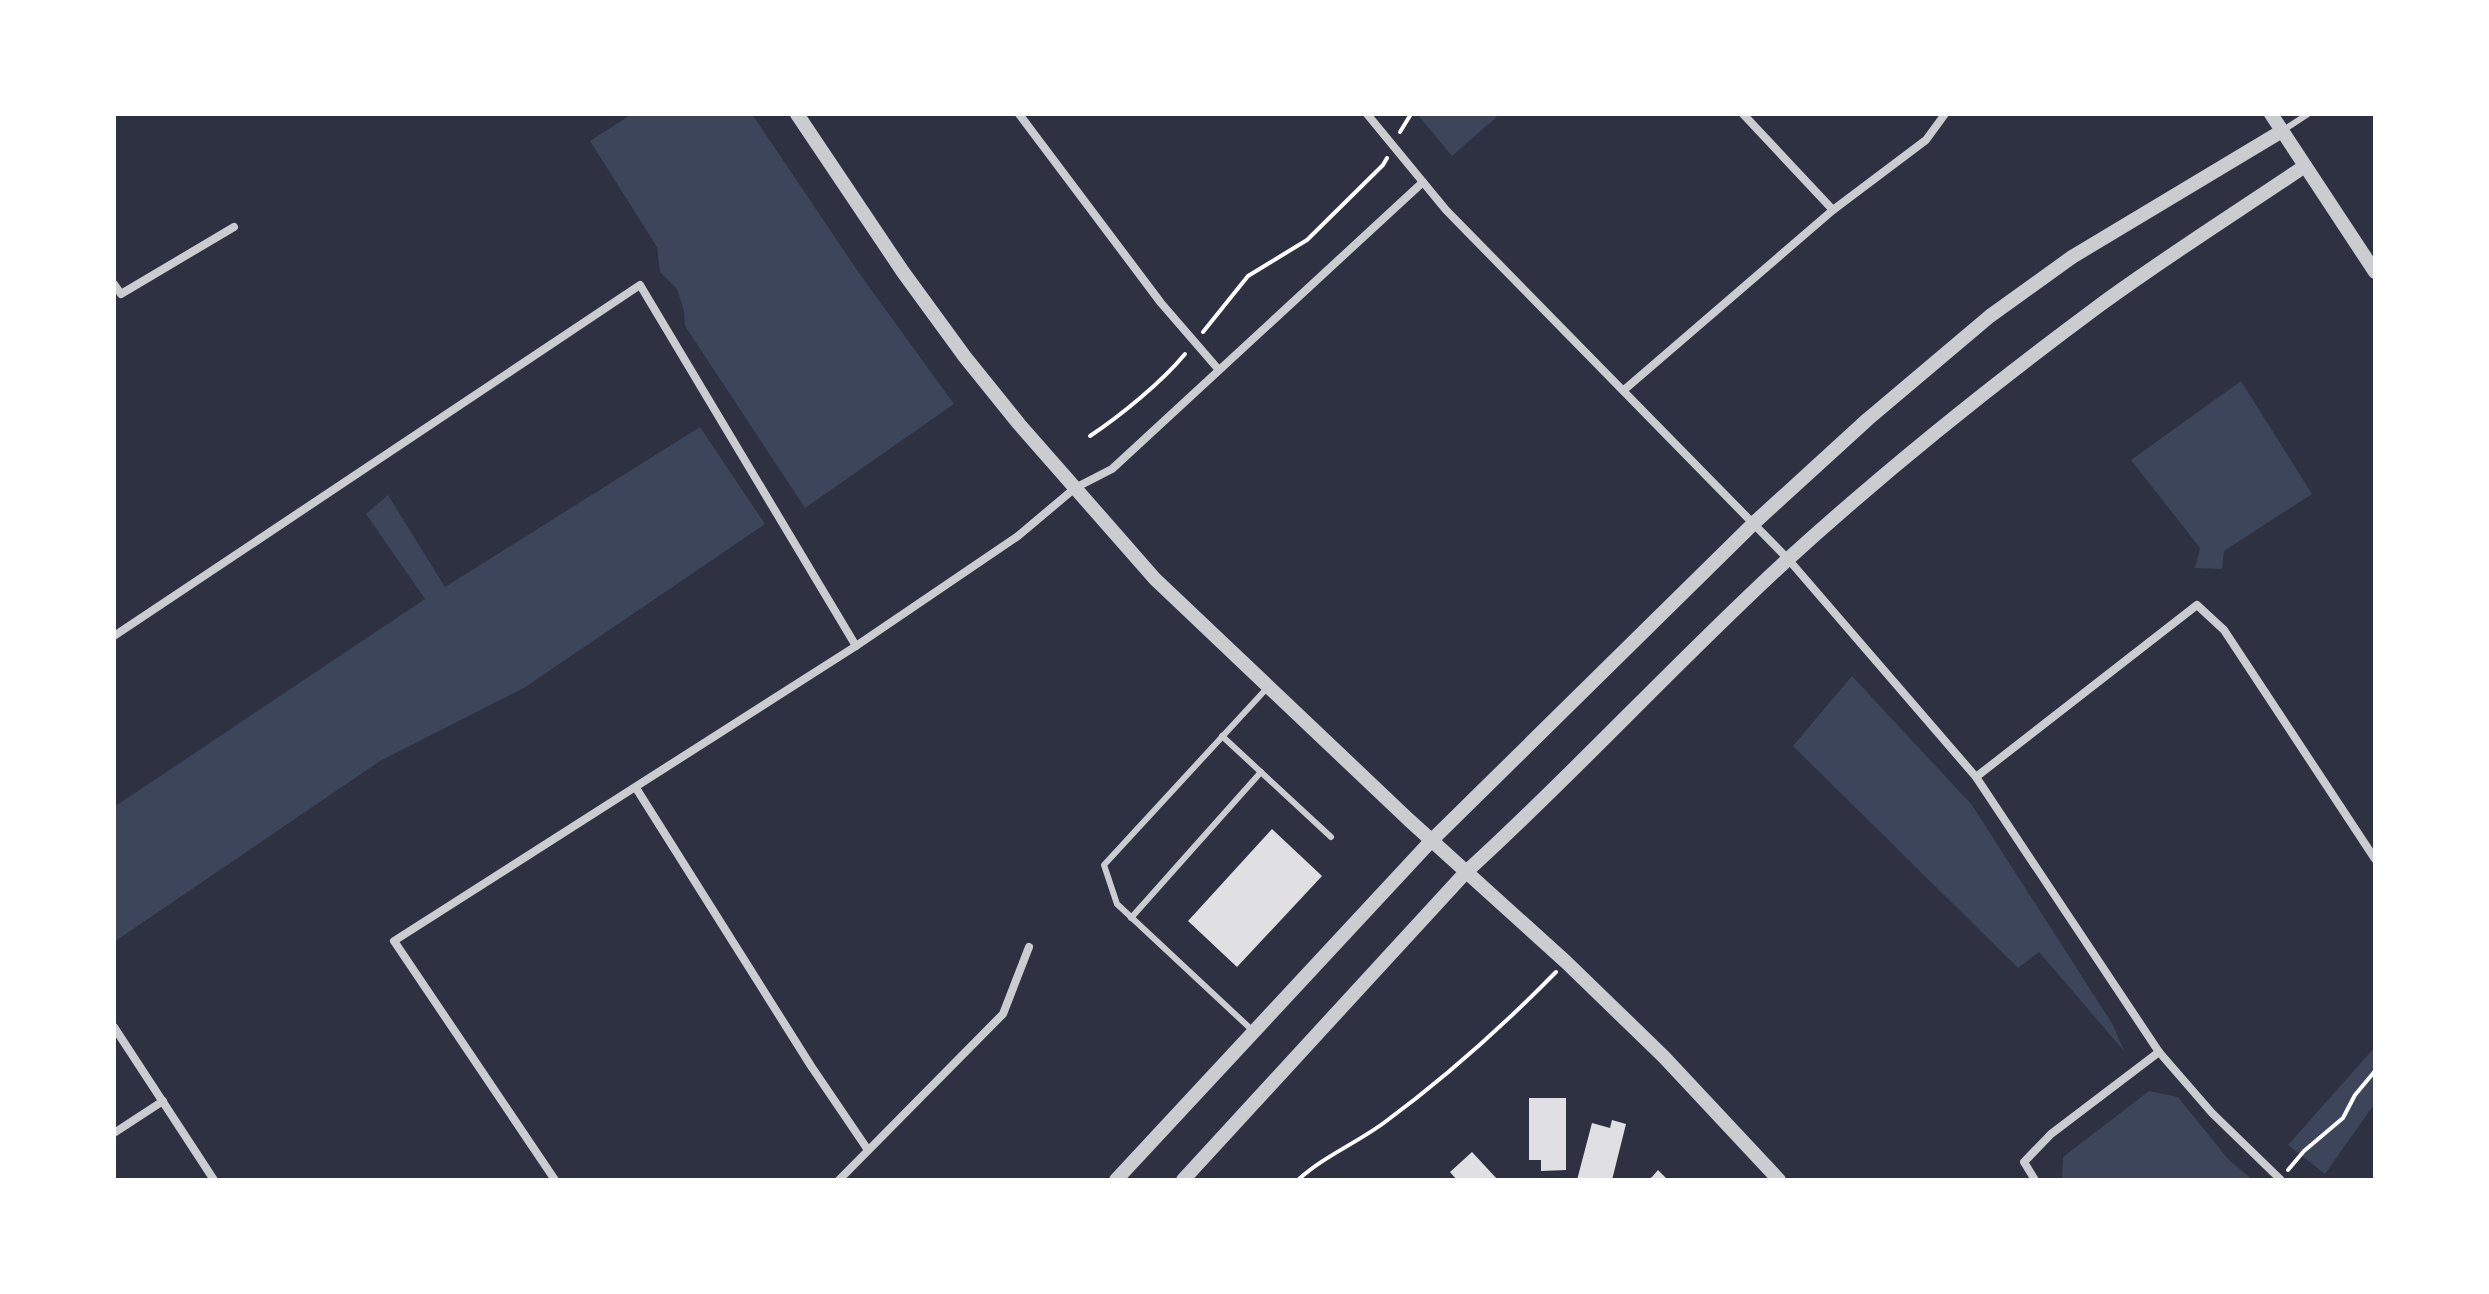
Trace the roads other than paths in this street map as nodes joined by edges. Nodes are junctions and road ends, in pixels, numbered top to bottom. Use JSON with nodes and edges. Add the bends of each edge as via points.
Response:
{"nodes":[{"id":1,"x":797,"y":114,"type":"edge"},
{"id":2,"x":1019,"y":114,"type":"edge"},
{"id":3,"x":1367,"y":114,"type":"edge"},
{"id":4,"x":1743,"y":114,"type":"edge"},
{"id":5,"x":1945,"y":114,"type":"edge"},
{"id":6,"x":2271,"y":114,"type":"edge"},
{"id":7,"x":2308,"y":114,"type":"edge"},
{"id":8,"x":2282,"y":131,"type":"junction"},
{"id":9,"x":2305,"y":166,"type":"junction"},
{"id":10,"x":1423,"y":182,"type":"junction"},
{"id":11,"x":1833,"y":210,"type":"junction"},
{"id":12,"x":234,"y":227,"type":"dead end"},
{"id":13,"x":2375,"y":272,"type":"edge"},
{"id":14,"x":114,"y":284,"type":"edge"},
{"id":15,"x":1219,"y":370,"type":"junction"},
{"id":16,"x":1624,"y":390,"type":"junction"},
{"id":17,"x":1075,"y":488,"type":"junction"},
{"id":18,"x":1754,"y":523,"type":"junction"},
{"id":19,"x":1788,"y":559,"type":"junction"},
{"id":20,"x":114,"y":636,"type":"edge"},
{"id":21,"x":856,"y":646,"type":"junction"},
{"id":22,"x":1268,"y":687,"type":"junction"},
{"id":23,"x":1222,"y":736,"type":"junction"},
{"id":24,"x":1261,"y":772,"type":"junction"},
{"id":25,"x":1976,"y":777,"type":"junction"},
{"id":26,"x":636,"y":788,"type":"junction"},
{"id":27,"x":1331,"y":837,"type":"dead end"},
{"id":28,"x":1431,"y":841,"type":"junction"},
{"id":29,"x":2375,"y":859,"type":"edge"},
{"id":30,"x":1466,"y":872,"type":"junction"},
{"id":31,"x":1131,"y":918,"type":"junction"},
{"id":32,"x":1029,"y":947,"type":"dead end"},
{"id":33,"x":114,"y":1027,"type":"edge"},
{"id":34,"x":1254,"y":1032,"type":"junction"},
{"id":35,"x":2159,"y":1052,"type":"junction"},
{"id":36,"x":163,"y":1101,"type":"junction"},
{"id":37,"x":114,"y":1133,"type":"edge"},
{"id":38,"x":868,"y":1150,"type":"junction"},
{"id":39,"x":214,"y":1180,"type":"edge"},
{"id":40,"x":555,"y":1180,"type":"edge"},
{"id":41,"x":839,"y":1180,"type":"edge"},
{"id":42,"x":1116,"y":1180,"type":"edge"},
{"id":43,"x":1183,"y":1180,"type":"edge"},
{"id":44,"x":1779,"y":1180,"type":"edge"},
{"id":45,"x":2035,"y":1180,"type":"edge"},
{"id":46,"x":2281,"y":1180,"type":"edge"}],
"edges":[{"from":1,"to":17,"type":"street","via":[[935,317]]},
{"from":2,"to":15,"type":"street","via":[[1161,303]]},
{"from":3,"to":10,"type":"street"},
{"from":4,"to":11,"type":"street"},
{"from":5,"to":11,"type":"street","via":[[1926,140]]},
{"from":6,"to":8,"type":"street"},
{"from":7,"to":8,"type":"lane"},
{"from":8,"to":9,"type":"street"},
{"from":8,"to":18,"type":"street","via":[[2072,257],[1990,316]]},
{"from":9,"to":13,"type":"street"},
{"from":9,"to":19,"type":"street","via":[[2103,303],[1974,400]]},
{"from":10,"to":15,"type":"street"},
{"from":10,"to":16,"type":"street"},
{"from":11,"to":16,"type":"street"},
{"from":12,"to":14,"type":"street","via":[[121,294]]},
{"from":15,"to":17,"type":"street","via":[[1112,469]]},
{"from":16,"to":18,"type":"street"},
{"from":17,"to":21,"type":"street","via":[[1018,536]]},
{"from":17,"to":22,"type":"street","via":[[1155,579]]},
{"from":18,"to":19,"type":"street"},
{"from":18,"to":28,"type":"street"},
{"from":19,"to":25,"type":"street"},
{"from":19,"to":30,"type":"street"},
{"from":20,"to":21,"type":"street","via":[[640,285]]},
{"from":21,"to":26,"type":"street"},
{"from":22,"to":23,"type":"lane"},
{"from":22,"to":28,"type":"street"},
{"from":23,"to":24,"type":"lane"},
{"from":23,"to":31,"type":"lane","via":[[1104,865],[1117,904]]},
{"from":24,"to":27,"type":"lane"},
{"from":24,"to":31,"type":"lane"},
{"from":25,"to":29,"type":"street","via":[[2197,605],[2224,630]]},
{"from":25,"to":35,"type":"street"},
{"from":26,"to":38,"type":"street"},
{"from":26,"to":40,"type":"street","via":[[394,941]]},
{"from":28,"to":30,"type":"street"},
{"from":28,"to":34,"type":"street"},
{"from":30,"to":43,"type":"street"},
{"from":30,"to":44,"type":"street","via":[[1675,1068]]},
{"from":31,"to":34,"type":"lane"},
{"from":32,"to":38,"type":"street","via":[[1003,1014]]},
{"from":33,"to":36,"type":"street"},
{"from":34,"to":42,"type":"street"},
{"from":35,"to":45,"type":"street","via":[[2051,1134],[2024,1162]]},
{"from":35,"to":46,"type":"street"},
{"from":36,"to":37,"type":"street"},
{"from":36,"to":39,"type":"street"},
{"from":38,"to":41,"type":"street"}]}
